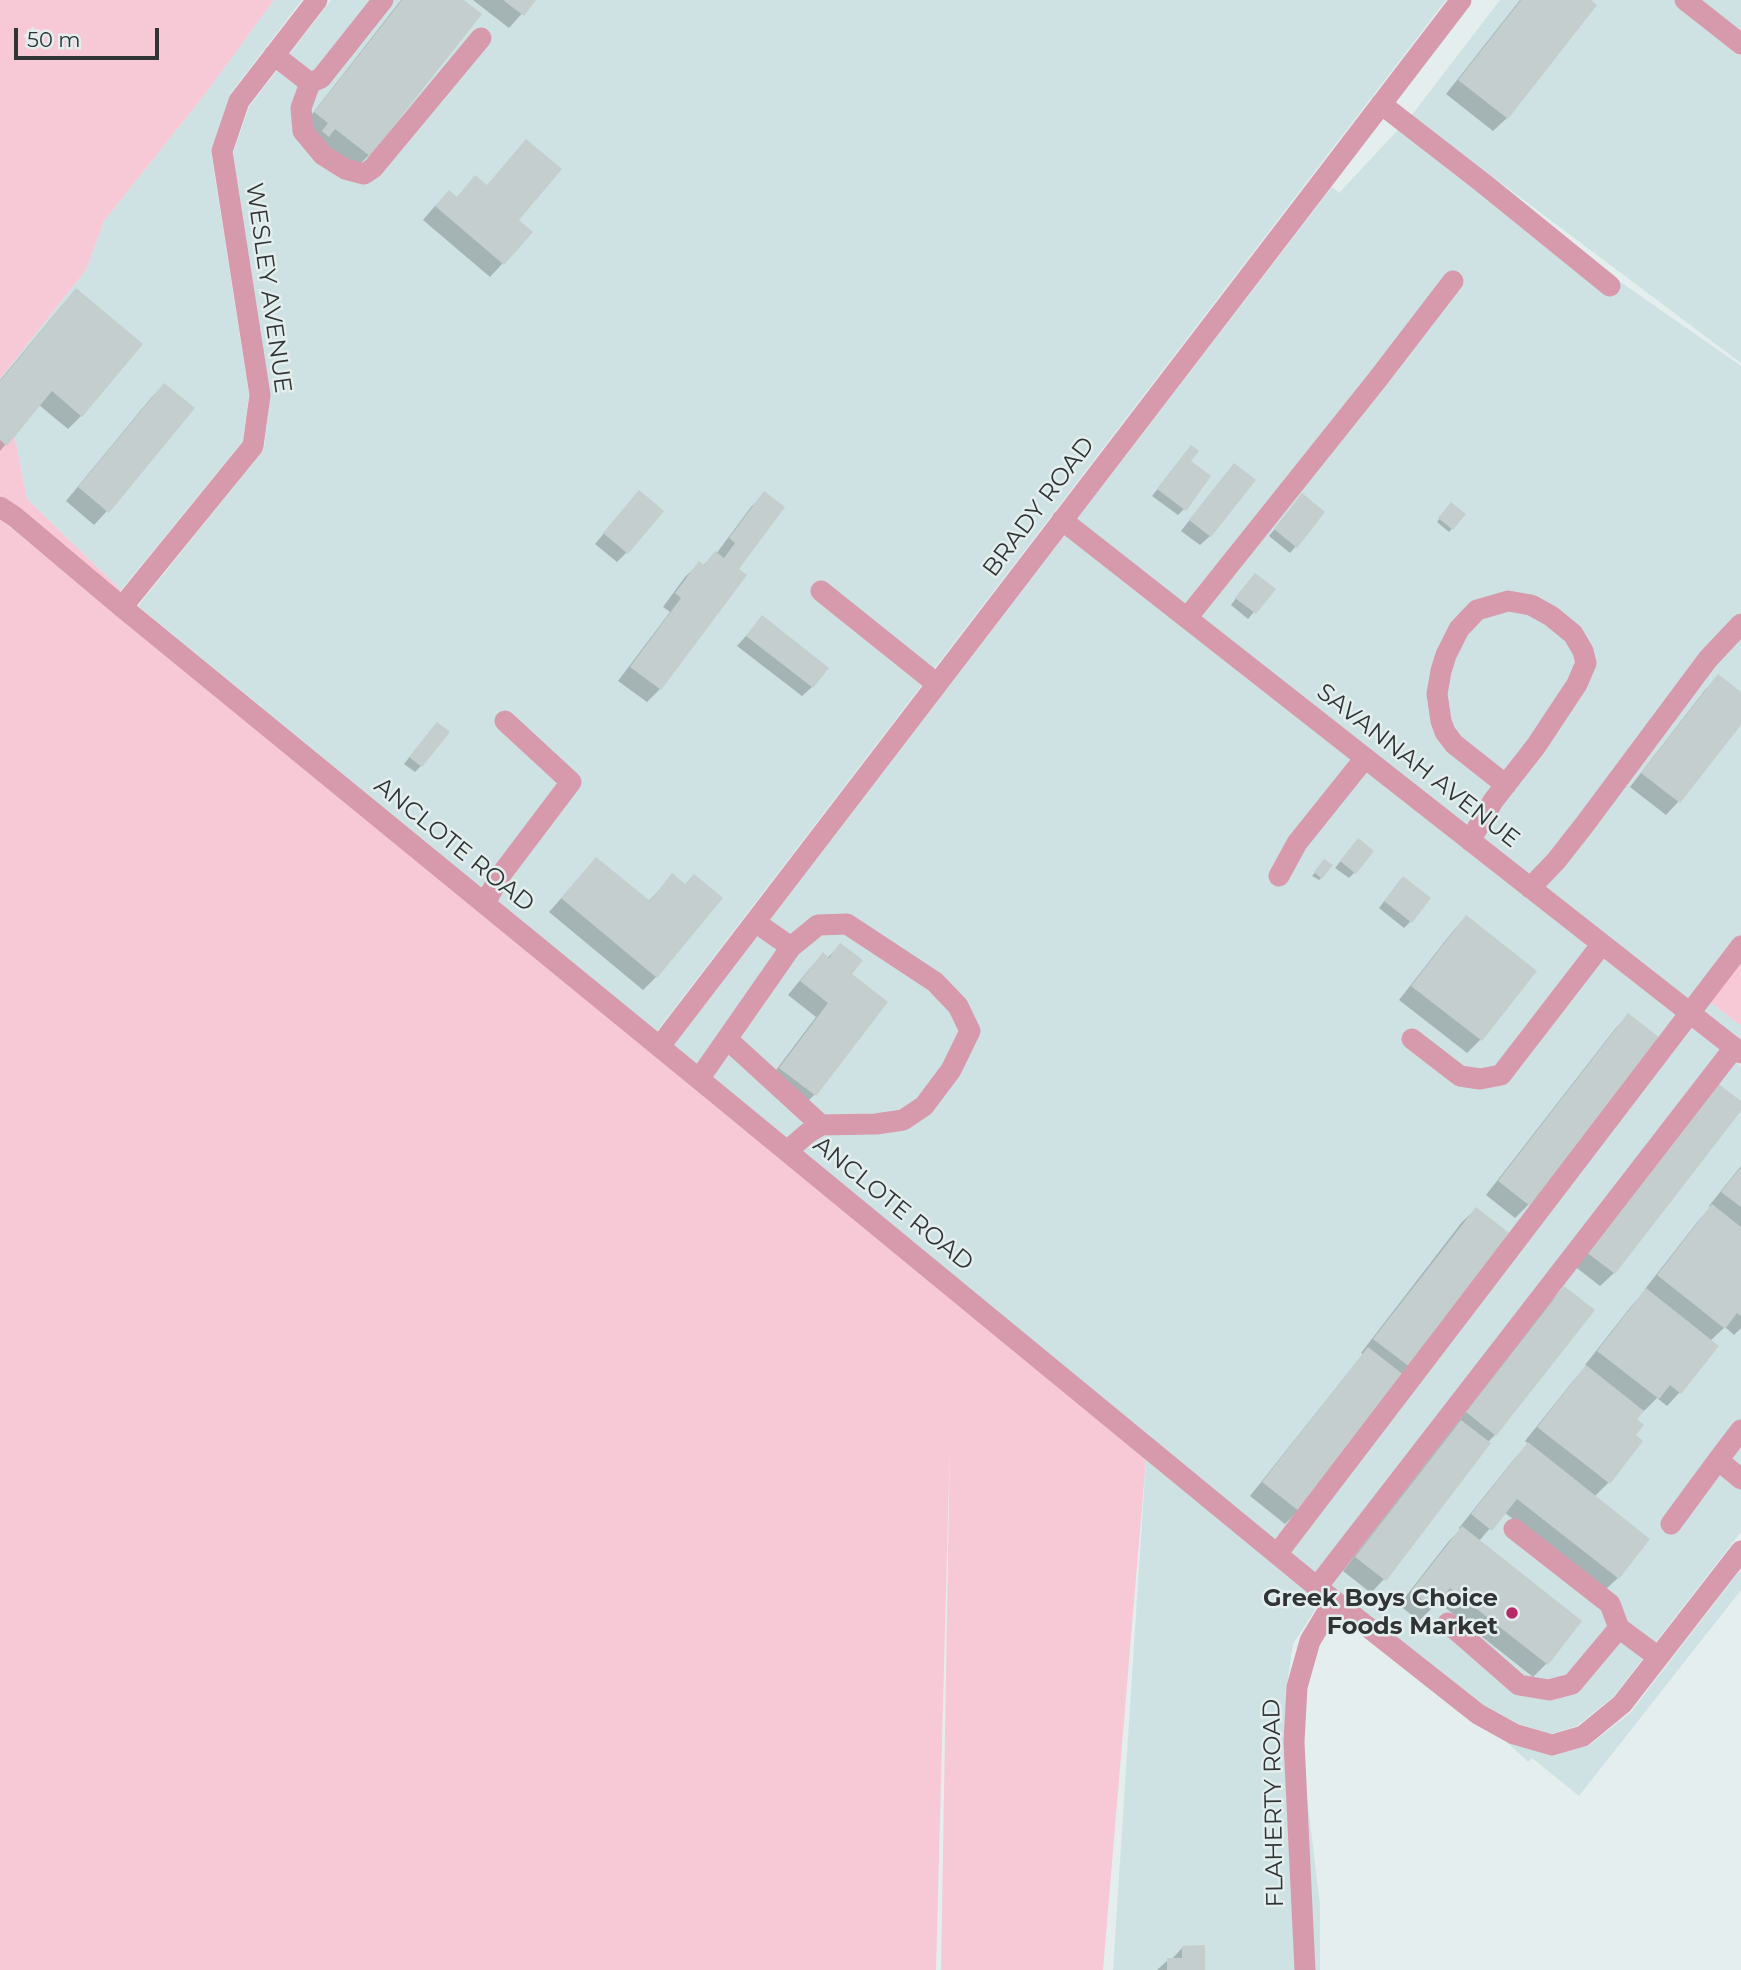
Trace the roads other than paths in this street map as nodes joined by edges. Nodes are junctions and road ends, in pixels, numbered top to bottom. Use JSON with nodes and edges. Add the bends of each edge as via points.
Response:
{"nodes":[{"id":1,"x":317,"y":0,"type":"edge"},
{"id":2,"x":383,"y":0,"type":"edge"},
{"id":3,"x":1461,"y":0,"type":"edge"},
{"id":4,"x":1685,"y":0,"type":"edge"},
{"id":5,"x":481,"y":38,"type":"dead end"},
{"id":6,"x":1741,"y":44,"type":"edge"},
{"id":7,"x":274,"y":55,"type":"junction"},
{"id":8,"x":310,"y":83,"type":"junction"},
{"id":9,"x":1381,"y":104,"type":"junction"},
{"id":10,"x":1453,"y":281,"type":"dead end"},
{"id":11,"x":1610,"y":286,"type":"dead end"},
{"id":12,"x":0,"y":506,"type":"edge"},
{"id":13,"x":1062,"y":520,"type":"junction"},
{"id":14,"x":821,"y":591,"type":"dead end"},
{"id":15,"x":122,"y":607,"type":"junction"},
{"id":16,"x":1186,"y":618,"type":"junction"},
{"id":17,"x":1741,"y":624,"type":"edge"},
{"id":18,"x":937,"y":684,"type":"junction"},
{"id":19,"x":505,"y":721,"type":"dead end"},
{"id":20,"x":1365,"y":758,"type":"junction"},
{"id":21,"x":1506,"y":785,"type":"junction"},
{"id":22,"x":1470,"y":841,"type":"junction"},
{"id":23,"x":1279,"y":876,"type":"dead end"},
{"id":24,"x":1531,"y":888,"type":"junction"},
{"id":25,"x":485,"y":903,"type":"junction"},
{"id":26,"x":755,"y":922,"type":"junction"},
{"id":27,"x":1602,"y":944,"type":"junction"},
{"id":28,"x":1741,"y":946,"type":"edge"},
{"id":29,"x":791,"y":947,"type":"junction"},
{"id":30,"x":1690,"y":1014,"type":"junction"},
{"id":31,"x":727,"y":1039,"type":"junction"},
{"id":32,"x":1412,"y":1039,"type":"dead end"},
{"id":33,"x":660,"y":1046,"type":"junction"},
{"id":34,"x":1738,"y":1051,"type":"edge"},
{"id":35,"x":699,"y":1079,"type":"junction"},
{"id":36,"x":821,"y":1125,"type":"junction"},
{"id":37,"x":787,"y":1151,"type":"junction"},
{"id":38,"x":1741,"y":1430,"type":"edge"},
{"id":39,"x":1718,"y":1460,"type":"junction"},
{"id":40,"x":1741,"y":1479,"type":"edge"},
{"id":41,"x":1671,"y":1524,"type":"dead end"},
{"id":42,"x":1514,"y":1529,"type":"dead end"},
{"id":43,"x":1741,"y":1551,"type":"edge"},
{"id":44,"x":1277,"y":1554,"type":"junction"},
{"id":45,"x":1317,"y":1587,"type":"junction"},
{"id":46,"x":1334,"y":1601,"type":"junction"},
{"id":47,"x":1448,"y":1623,"type":"dead end"},
{"id":48,"x":1619,"y":1629,"type":"junction"},
{"id":49,"x":1658,"y":1657,"type":"junction"},
{"id":50,"x":1305,"y":1970,"type":"edge"}],
"edges":[{"from":1,"to":7,"type":"street","name":"WESLEY AVENUE"},
{"from":2,"to":8,"type":"street","via":[[332,66]]},
{"from":3,"to":9,"type":"street","name":"BRADY ROAD"},
{"from":4,"to":6,"type":"street"},
{"from":5,"to":8,"type":"street","via":[[373,168],[363,174],[323,155],[303,131],[301,108]]},
{"from":7,"to":8,"type":"street"},
{"from":7,"to":15,"type":"street","name":"WESLEY AVENUE","via":[[239,101],[222,151],[260,395],[253,446]]},
{"from":9,"to":11,"type":"street"},
{"from":9,"to":13,"type":"street","name":"BRADY ROAD"},
{"from":10,"to":16,"type":"street"},
{"from":12,"to":15,"type":"street","name":"ANCLOTE ROAD"},
{"from":13,"to":16,"type":"street","name":"SAVANNAH AVENUE"},
{"from":13,"to":18,"type":"street","name":"BRADY ROAD"},
{"from":14,"to":18,"type":"street"},
{"from":15,"to":25,"type":"street","name":"ANCLOTE ROAD"},
{"from":16,"to":20,"type":"street","name":"SAVANNAH AVENUE"},
{"from":17,"to":24,"type":"street","via":[[1708,659],[1585,824]]},
{"from":18,"to":26,"type":"street","name":"BRADY ROAD"},
{"from":19,"to":25,"type":"street","via":[[572,782],[500,876]]},
{"from":20,"to":22,"type":"street","name":"SAVANNAH AVENUE"},
{"from":20,"to":23,"type":"street","via":[[1297,843]]},
{"from":21,"to":21,"type":"street","via":[[1577,684],[1586,663],[1573,634],[1562,625],[1531,604],[1508,601],[1476,610],[1460,629],[1446,655],[1437,694],[1441,721],[1454,744]]},
{"from":21,"to":22,"type":"street"},
{"from":22,"to":24,"type":"street","name":"SAVANNAH AVENUE"},
{"from":24,"to":27,"type":"street","name":"SAVANNAH AVENUE"},
{"from":25,"to":33,"type":"street","name":"ANCLOTE ROAD"},
{"from":26,"to":29,"type":"street"},
{"from":26,"to":33,"type":"street","name":"BRADY ROAD"},
{"from":27,"to":30,"type":"street","name":"SAVANNAH AVENUE"},
{"from":27,"to":32,"type":"street","via":[[1501,1075],[1480,1080],[1460,1076]]},
{"from":28,"to":30,"type":"street"},
{"from":29,"to":31,"type":"street"},
{"from":29,"to":36,"type":"street","via":[[818,925],[847,924],[935,982],[958,1006],[970,1031],[945,1079],[924,1105],[903,1120]]},
{"from":30,"to":34,"type":"street","name":"SAVANNAH AVENUE"},
{"from":30,"to":44,"type":"street"},
{"from":31,"to":35,"type":"street"},
{"from":31,"to":36,"type":"street"},
{"from":33,"to":35,"type":"street","name":"ANCLOTE ROAD"},
{"from":34,"to":45,"type":"street"},
{"from":35,"to":37,"type":"street","name":"ANCLOTE ROAD"},
{"from":36,"to":37,"type":"street"},
{"from":37,"to":44,"type":"street","name":"ANCLOTE ROAD"},
{"from":38,"to":39,"type":"street"},
{"from":39,"to":40,"type":"street"},
{"from":39,"to":41,"type":"street"},
{"from":42,"to":48,"type":"street","via":[[1610,1604]]},
{"from":43,"to":49,"type":"street","name":"ANCLOTE ROAD"},
{"from":44,"to":45,"type":"street","name":"ANCLOTE ROAD"},
{"from":45,"to":46,"type":"street","name":"ANCLOTE ROAD"},
{"from":46,"to":49,"type":"street","name":"ANCLOTE ROAD","via":[[1478,1714],[1514,1734],[1552,1745],[1583,1736],[1622,1704]]},
{"from":46,"to":50,"type":"street","name":"FLAHERTY ROAD","via":[[1310,1641],[1297,1687],[1294,1742]]},
{"from":47,"to":48,"type":"street","via":[[1519,1685],[1549,1690],[1572,1684]]},
{"from":48,"to":49,"type":"street"}]}
